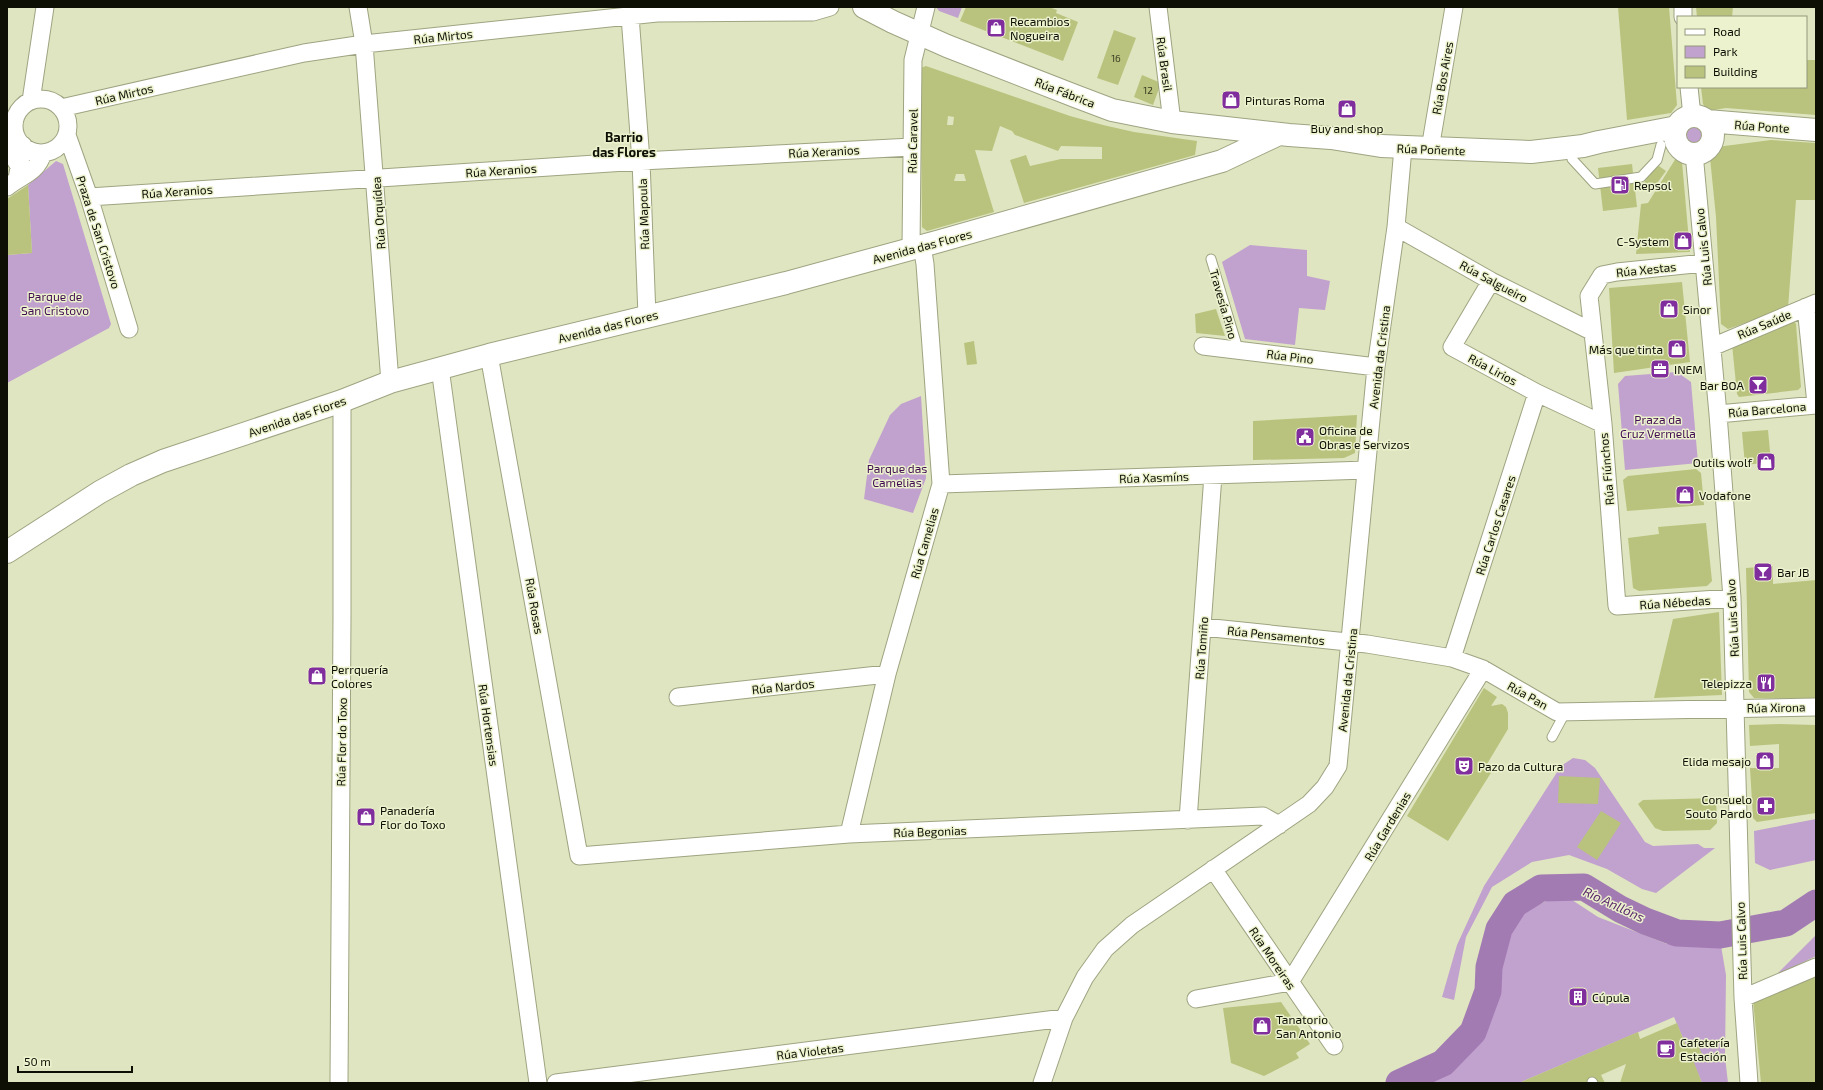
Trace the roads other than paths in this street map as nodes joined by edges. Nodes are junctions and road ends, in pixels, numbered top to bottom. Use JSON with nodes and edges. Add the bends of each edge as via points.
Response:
{"nodes":[{"id":1,"x":45,"y":7,"type":"edge"},
{"id":2,"x":358,"y":7,"type":"edge"},
{"id":3,"x":830,"y":7,"type":"edge"},
{"id":4,"x":864,"y":7,"type":"edge"},
{"id":5,"x":926,"y":7,"type":"edge"},
{"id":6,"x":1149,"y":7,"type":"edge"},
{"id":7,"x":1454,"y":7,"type":"edge"},
{"id":8,"x":1159,"y":14,"type":"edge"},
{"id":9,"x":630,"y":16,"type":"junction"},
{"id":10,"x":920,"y":34,"type":"junction"},
{"id":11,"x":364,"y":44,"type":"junction"},
{"id":12,"x":1689,"y":88,"type":"edge"},
{"id":13,"x":31,"y":101,"type":"junction"},
{"id":14,"x":61,"y":108,"type":"junction"},
{"id":15,"x":12,"y":113,"type":"edge"},
{"id":16,"x":1172,"y":122,"type":"junction"},
{"id":17,"x":1229,"y":128,"type":"junction"},
{"id":18,"x":1816,"y":130,"type":"edge"},
{"id":19,"x":1279,"y":134,"type":"junction"},
{"id":20,"x":1685,"y":135,"type":"junction"},
{"id":21,"x":67,"y":136,"type":"junction"},
{"id":22,"x":15,"y":146,"type":"edge"},
{"id":23,"x":912,"y":147,"type":"junction"},
{"id":24,"x":1577,"y":147,"type":"junction"},
{"id":25,"x":1403,"y":148,"type":"junction"},
{"id":26,"x":1430,"y":149,"type":"junction"},
{"id":27,"x":43,"y":153,"type":"junction"},
{"id":28,"x":1232,"y":157,"type":"junction"},
{"id":29,"x":641,"y":160,"type":"junction"},
{"id":30,"x":14,"y":177,"type":"edge"},
{"id":31,"x":375,"y":179,"type":"junction"},
{"id":32,"x":89,"y":197,"type":"junction"},
{"id":33,"x":1396,"y":227,"type":"junction"},
{"id":34,"x":916,"y":247,"type":"junction"},
{"id":35,"x":1211,"y":259,"type":"dead end"},
{"id":36,"x":1704,"y":263,"type":"junction"},
{"id":37,"x":1491,"y":281,"type":"junction"},
{"id":38,"x":1811,"y":305,"type":"edge"},
{"id":39,"x":647,"y":316,"type":"junction"},
{"id":40,"x":129,"y":329,"type":"dead end"},
{"id":41,"x":1593,"y":332,"type":"junction"},
{"id":42,"x":1203,"y":346,"type":"dead end"},
{"id":43,"x":1712,"y":347,"type":"junction"},
{"id":44,"x":1238,"y":349,"type":"junction"},
{"id":45,"x":489,"y":355,"type":"junction"},
{"id":46,"x":1376,"y":367,"type":"junction"},
{"id":47,"x":440,"y":368,"type":"junction"},
{"id":48,"x":390,"y":382,"type":"junction"},
{"id":49,"x":1537,"y":393,"type":"junction"},
{"id":50,"x":342,"y":401,"type":"junction"},
{"id":51,"x":1816,"y":404,"type":"edge"},
{"id":52,"x":1718,"y":414,"type":"junction"},
{"id":53,"x":1603,"y":424,"type":"junction"},
{"id":54,"x":1366,"y":470,"type":"junction"},
{"id":55,"x":1213,"y":475,"type":"junction"},
{"id":56,"x":941,"y":484,"type":"junction"},
{"id":57,"x":7,"y":552,"type":"edge"},
{"id":58,"x":1732,"y":598,"type":"junction"},
{"id":59,"x":1617,"y":606,"type":"joint"},
{"id":60,"x":1203,"y":627,"type":"junction"},
{"id":61,"x":1350,"y":642,"type":"junction"},
{"id":62,"x":1452,"y":658,"type":"junction"},
{"id":63,"x":1483,"y":669,"type":"junction"},
{"id":64,"x":887,"y":674,"type":"junction"},
{"id":65,"x":678,"y":697,"type":"dead end"},
{"id":66,"x":1816,"y":707,"type":"edge"},
{"id":67,"x":1736,"y":708,"type":"junction"},
{"id":68,"x":1566,"y":711,"type":"junction"},
{"id":69,"x":1552,"y":737,"type":"dead end"},
{"id":70,"x":1188,"y":820,"type":"junction"},
{"id":71,"x":1279,"y":824,"type":"junction"},
{"id":72,"x":849,"y":834,"type":"junction"},
{"id":73,"x":579,"y":856,"type":"joint"},
{"id":74,"x":1213,"y":869,"type":"junction"},
{"id":75,"x":1816,"y":967,"type":"edge"},
{"id":76,"x":1290,"y":982,"type":"junction"},
{"id":77,"x":1743,"y":998,"type":"junction"},
{"id":78,"x":1196,"y":999,"type":"dead end"},
{"id":79,"x":1064,"y":1018,"type":"junction"},
{"id":80,"x":1334,"y":1046,"type":"dead end"},
{"id":81,"x":339,"y":1083,"type":"edge"},
{"id":82,"x":538,"y":1083,"type":"edge"},
{"id":83,"x":556,"y":1083,"type":"edge"},
{"id":84,"x":1042,"y":1083,"type":"edge"},
{"id":85,"x":1749,"y":1083,"type":"edge"}],
"edges":[{"from":1,"to":13,"type":"street"},
{"from":2,"to":11,"type":"street","name":"Rúa Orquídea"},
{"from":3,"to":9,"type":"street","name":"Rúa Mirtos","via":[[813,12],[657,13]]},
{"from":4,"to":10,"type":"street","name":"Rúa Fábrica"},
{"from":5,"to":10,"type":"street","name":"Rúa Caravel"},
{"from":6,"to":8,"type":"street"},
{"from":7,"to":26,"type":"street","name":"Rúa Bos Aires"},
{"from":8,"to":16,"type":"street","name":"Rúa Brasil"},
{"from":9,"to":11,"type":"street","name":"Rúa Mirtos"},
{"from":9,"to":29,"type":"street","name":"Rúa Mapoula"},
{"from":10,"to":16,"type":"street","name":"Rúa Fábrica","via":[[1112,110]]},
{"from":10,"to":23,"type":"street","name":"Rúa Caravel","via":[[914,60]]},
{"from":11,"to":14,"type":"street","name":"Rúa Mirtos","via":[[304,53]]},
{"from":11,"to":31,"type":"street","name":"Rúa Orquídea"},
{"from":12,"to":20,"type":"street","name":"Rúa Luis Calvo"},
{"from":13,"to":14,"type":"street","via":[[47,100]]},
{"from":13,"to":15,"type":"street"},
{"from":14,"to":21,"type":"street","via":[[68,121]]},
{"from":15,"to":22,"type":"street","via":[[15,120]]},
{"from":16,"to":17,"type":"street","name":"Rúa Fábrica"},
{"from":17,"to":19,"type":"street","name":"Rúa Fábrica"},
{"from":17,"to":28,"type":"street","via":[[1236,142]]},
{"from":18,"to":20,"type":"street","name":"Rúa Ponte"},
{"from":19,"to":25,"type":"street","name":"Rúa Poñente"},
{"from":19,"to":28,"type":"street","name":"Avenida das Flores"},
{"from":20,"to":24,"type":"street","name":"Rúa Poñente","via":[[1599,149]]},
{"from":20,"to":24,"type":"lane","via":[[1641,177],[1595,184],[1572,159]]},
{"from":20,"to":36,"type":"street","name":"Rúa Luis Calvo"},
{"from":21,"to":27,"type":"street","via":[[57,148]]},
{"from":21,"to":32,"type":"street","name":"Praza de San Cristovo"},
{"from":22,"to":27,"type":"street"},
{"from":22,"to":30,"type":"street"},
{"from":23,"to":29,"type":"street","name":"Rúa Xeranios"},
{"from":23,"to":34,"type":"street","name":"Rúa Caravel"},
{"from":24,"to":26,"type":"street","name":"Rúa Poñente","via":[[1531,152]]},
{"from":25,"to":26,"type":"street","name":"Rúa Poñente"},
{"from":25,"to":33,"type":"street","name":"Avenida da Cristina"},
{"from":27,"to":30,"type":"street","via":[[40,163],[28,174]]},
{"from":28,"to":34,"type":"street","name":"Avenida das Flores"},
{"from":29,"to":31,"type":"street","name":"Rúa Xeranios"},
{"from":29,"to":39,"type":"street","name":"Rúa Mapoula"},
{"from":31,"to":32,"type":"street","name":"Rúa Xeranios"},
{"from":31,"to":48,"type":"street","name":"Rúa Orquídea"},
{"from":32,"to":40,"type":"street","name":"Praza de San Cristovo"},
{"from":33,"to":37,"type":"street","name":"Rúa Salgueiro"},
{"from":33,"to":46,"type":"street","name":"Avenida da Cristina"},
{"from":34,"to":39,"type":"street","name":"Avenida das Flores","via":[[786,283]]},
{"from":34,"to":56,"type":"street","name":"Rúa Camelias","via":[[925,264]]},
{"from":35,"to":44,"type":"lane","name":"Travesía Pino"},
{"from":36,"to":41,"type":"street","name":"Rúa Xestas","via":[[1602,275],[1589,296]]},
{"from":36,"to":43,"type":"street","name":"Rúa Luis Calvo"},
{"from":37,"to":41,"type":"street","name":"Rúa Salgueiro"},
{"from":37,"to":49,"type":"street","name":"Rúa Lirios","via":[[1452,347]]},
{"from":38,"to":43,"type":"street","name":"Rúa Saúde"},
{"from":38,"to":51,"type":"street"},
{"from":39,"to":45,"type":"street","name":"Avenida das Flores"},
{"from":41,"to":53,"type":"street","name":"Rúa Fiúnchos"},
{"from":42,"to":44,"type":"street","name":"Rúa Pino"},
{"from":43,"to":52,"type":"street","name":"Rúa Luis Calvo"},
{"from":44,"to":46,"type":"street","name":"Rúa Pino"},
{"from":45,"to":47,"type":"street","name":"Avenida das Flores"},
{"from":45,"to":73,"type":"street","name":"Rúa Rosas"},
{"from":46,"to":54,"type":"street","name":"Avenida da Cristina"},
{"from":47,"to":48,"type":"street","name":"Avenida das Flores"},
{"from":47,"to":82,"type":"street","name":"Rúa Hortensias"},
{"from":48,"to":50,"type":"street","name":"Avenida das Flores"},
{"from":49,"to":53,"type":"street","name":"Rúa Lirios"},
{"from":49,"to":62,"type":"street","name":"Rúa Carlos Casares"},
{"from":50,"to":57,"type":"street","name":"Avenida das Flores","via":[[163,461],[131,475]]},
{"from":50,"to":81,"type":"street","name":"Rúa Flor do Toxo"},
{"from":51,"to":52,"type":"street","name":"Rúa Barcelona"},
{"from":52,"to":58,"type":"street","name":"Rúa Luis Calvo"},
{"from":53,"to":59,"type":"street","name":"Rúa Fiúnchos"},
{"from":54,"to":55,"type":"street","name":"Rúa Xasmíns"},
{"from":54,"to":61,"type":"street","name":"Avenida da Cristina"},
{"from":55,"to":56,"type":"street","name":"Rúa Xasmíns"},
{"from":55,"to":60,"type":"street","name":"Rúa Tomiño"},
{"from":56,"to":64,"type":"street","name":"Rúa Camelias"},
{"from":58,"to":59,"type":"street","name":"Rúa Nébedas"},
{"from":58,"to":67,"type":"street","name":"Rúa Luis Calvo"},
{"from":60,"to":61,"type":"street","name":"Rúa Pensamentos"},
{"from":60,"to":70,"type":"street","name":"Rúa Tomiño"},
{"from":61,"to":62,"type":"street","name":"Rúa Pan"},
{"from":61,"to":71,"type":"street","name":"Avenida da Cristina","via":[[1338,766],[1325,787],[1309,804]]},
{"from":62,"to":63,"type":"street","name":"Rúa Pan"},
{"from":63,"to":68,"type":"street","name":"Rúa Pan","via":[[1558,712]]},
{"from":63,"to":76,"type":"street","name":"Rúa Gardenias"},
{"from":64,"to":65,"type":"street","name":"Rúa Nardos"},
{"from":64,"to":72,"type":"street","name":"Rúa Camelias"},
{"from":66,"to":67,"type":"street","name":"Rúa Xirona"},
{"from":67,"to":68,"type":"street","name":"Rúa Pan"},
{"from":67,"to":77,"type":"street","name":"Rúa Luis Calvo"},
{"from":68,"to":69,"type":"lane"},
{"from":70,"to":71,"type":"street","name":"Rúa Begonias","via":[[1263,816]]},
{"from":70,"to":72,"type":"street","name":"Rúa Begonias"},
{"from":71,"to":74,"type":"street","name":"Avenida da Cristina"},
{"from":72,"to":73,"type":"street","name":"Rúa Begonias"},
{"from":74,"to":76,"type":"street","name":"Rúa Moreiras"},
{"from":74,"to":79,"type":"street","name":"Avenida da Cristina","via":[[1132,925],[1105,949],[1085,977]]},
{"from":75,"to":77,"type":"street"},
{"from":76,"to":78,"type":"street"},
{"from":76,"to":80,"type":"street","name":"Rúa Moreiras"},
{"from":77,"to":85,"type":"street","name":"Rúa Luis Calvo"},
{"from":79,"to":83,"type":"street","name":"Rúa Violetas"},
{"from":79,"to":84,"type":"street","name":"Avenida da Cristina"}]}
